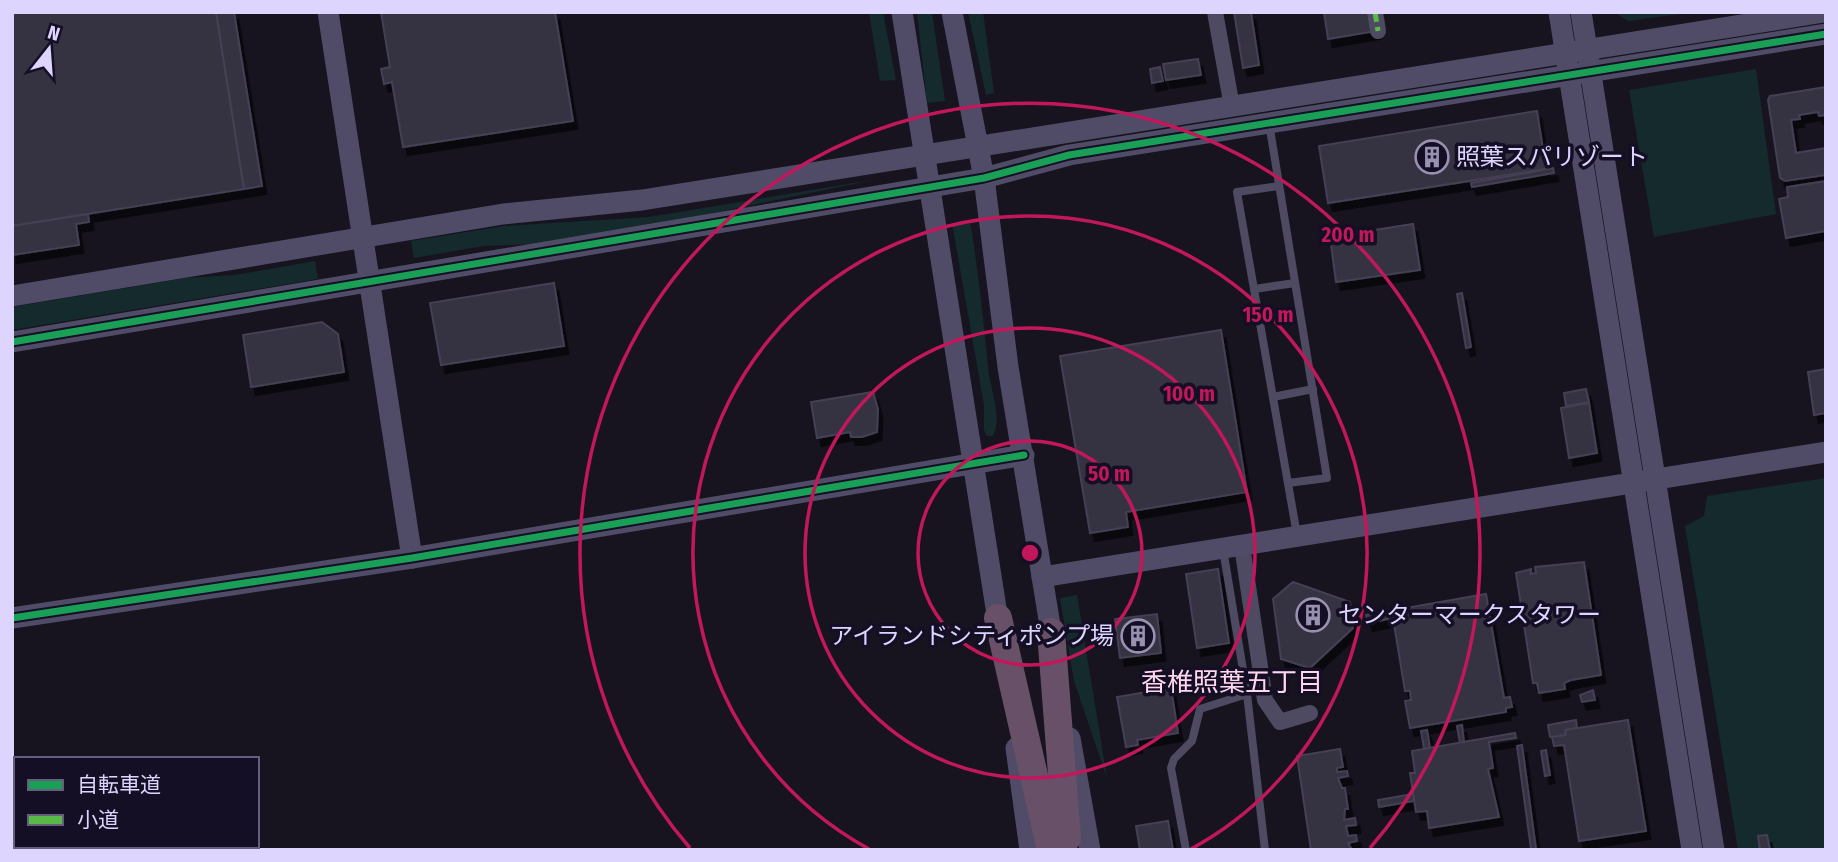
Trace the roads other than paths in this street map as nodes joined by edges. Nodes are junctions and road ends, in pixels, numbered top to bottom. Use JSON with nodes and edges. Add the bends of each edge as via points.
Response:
{"nodes":[{"id":1,"x":328,"y":12,"type":"edge"},
{"id":2,"x":902,"y":12,"type":"edge"},
{"id":3,"x":952,"y":12,"type":"edge"},
{"id":4,"x":1215,"y":12,"type":"edge"},
{"id":5,"x":1374,"y":12,"type":"edge"},
{"id":6,"x":1559,"y":12,"type":"edge"},
{"id":7,"x":1581,"y":12,"type":"edge"},
{"id":8,"x":1824,"y":12,"type":"edge"},
{"id":9,"x":1791,"y":15,"type":"edge"},
{"id":10,"x":1378,"y":31,"type":"dead end"},
{"id":11,"x":1826,"y":34,"type":"edge"},
{"id":12,"x":1589,"y":60,"type":"junction"},
{"id":13,"x":1568,"y":63,"type":"junction"},
{"id":14,"x":1231,"y":107,"type":"junction"},
{"id":15,"x":1269,"y":123,"type":"junction"},
{"id":16,"x":978,"y":145,"type":"junction"},
{"id":17,"x":924,"y":153,"type":"junction"},
{"id":18,"x":984,"y":178,"type":"junction"},
{"id":19,"x":929,"y":186,"type":"junction"},
{"id":20,"x":1279,"y":186,"type":"junction"},
{"id":21,"x":364,"y":238,"type":"junction"},
{"id":22,"x":369,"y":281,"type":"junction"},
{"id":23,"x":1295,"y":283,"type":"junction"},
{"id":24,"x":1254,"y":289,"type":"junction"},
{"id":25,"x":12,"y":296,"type":"edge"},
{"id":26,"x":12,"y":342,"type":"edge"},
{"id":27,"x":1313,"y":389,"type":"junction"},
{"id":28,"x":1273,"y":397,"type":"junction"},
{"id":29,"x":1826,"y":452,"type":"edge"},
{"id":30,"x":1024,"y":455,"type":"junction"},
{"id":31,"x":971,"y":465,"type":"junction"},
{"id":32,"x":1646,"y":481,"type":"junction"},
{"id":33,"x":1288,"y":483,"type":"junction"},
{"id":34,"x":1298,"y":538,"type":"junction"},
{"id":35,"x":1232,"y":547,"type":"junction"},
{"id":36,"x":412,"y":558,"type":"junction"},
{"id":37,"x":1042,"y":577,"type":"junction"},
{"id":38,"x":12,"y":618,"type":"edge"},
{"id":39,"x":998,"y":618,"type":"junction"},
{"id":40,"x":1051,"y":632,"type":"junction"},
{"id":41,"x":1247,"y":694,"type":"junction"},
{"id":42,"x":1265,"y":700,"type":"dead end"},
{"id":43,"x":1054,"y":812,"type":"junction"},
{"id":44,"x":1030,"y":850,"type":"edge"},
{"id":45,"x":1051,"y":850,"type":"edge"},
{"id":46,"x":1069,"y":850,"type":"edge"},
{"id":47,"x":1090,"y":850,"type":"edge"},
{"id":48,"x":1186,"y":850,"type":"edge"},
{"id":49,"x":1265,"y":850,"type":"edge"},
{"id":50,"x":1692,"y":850,"type":"edge"},
{"id":51,"x":1714,"y":850,"type":"edge"}],
"edges":[{"from":1,"to":21,"type":"street"},
{"from":2,"to":17,"type":"street"},
{"from":3,"to":16,"type":"street"},
{"from":4,"to":14,"type":"street"},
{"from":5,"to":10,"type":"street"},
{"from":6,"to":13,"type":"street"},
{"from":7,"to":12,"type":"street"},
{"from":8,"to":9,"type":"street"},
{"from":9,"to":12,"type":"street"},
{"from":11,"to":12,"type":"street"},
{"from":12,"to":13,"type":"street"},
{"from":12,"to":32,"type":"street"},
{"from":13,"to":14,"type":"street"},
{"from":13,"to":15,"type":"street"},
{"from":13,"to":32,"type":"street"},
{"from":14,"to":16,"type":"street"},
{"from":15,"to":18,"type":"street","via":[[1069,155]]},
{"from":15,"to":20,"type":"lane"},
{"from":16,"to":17,"type":"street"},
{"from":16,"to":18,"type":"street"},
{"from":17,"to":19,"type":"street"},
{"from":17,"to":21,"type":"street","via":[[642,200],[503,214]]},
{"from":18,"to":19,"type":"street"},
{"from":18,"to":30,"type":"street"},
{"from":19,"to":22,"type":"street"},
{"from":19,"to":31,"type":"street"},
{"from":20,"to":23,"type":"lane"},
{"from":20,"to":24,"type":"lane","via":[[1237,192]]},
{"from":21,"to":22,"type":"street"},
{"from":21,"to":25,"type":"street"},
{"from":22,"to":26,"type":"street"},
{"from":22,"to":36,"type":"street"},
{"from":23,"to":24,"type":"lane"},
{"from":23,"to":27,"type":"lane"},
{"from":24,"to":28,"type":"lane"},
{"from":27,"to":28,"type":"lane"},
{"from":27,"to":33,"type":"lane","via":[[1327,478]]},
{"from":28,"to":33,"type":"lane"},
{"from":29,"to":32,"type":"street"},
{"from":30,"to":31,"type":"street"},
{"from":30,"to":37,"type":"street"},
{"from":31,"to":36,"type":"street"},
{"from":31,"to":39,"type":"street"},
{"from":32,"to":34,"type":"street"},
{"from":32,"to":50,"type":"street"},
{"from":32,"to":51,"type":"street"},
{"from":33,"to":34,"type":"lane"},
{"from":34,"to":35,"type":"street"},
{"from":35,"to":37,"type":"street"},
{"from":35,"to":41,"type":"lane"},
{"from":35,"to":42,"type":"street"},
{"from":36,"to":38,"type":"street"},
{"from":37,"to":40,"type":"street"},
{"from":39,"to":43,"type":"highway"},
{"from":39,"to":44,"type":"street"},
{"from":40,"to":43,"type":"highway"},
{"from":40,"to":47,"type":"street"},
{"from":41,"to":48,"type":"lane","via":[[1200,709],[1192,741],[1174,759],[1171,768]]},
{"from":41,"to":49,"type":"lane"},
{"from":43,"to":45,"type":"highway"},
{"from":43,"to":46,"type":"highway"}]}
